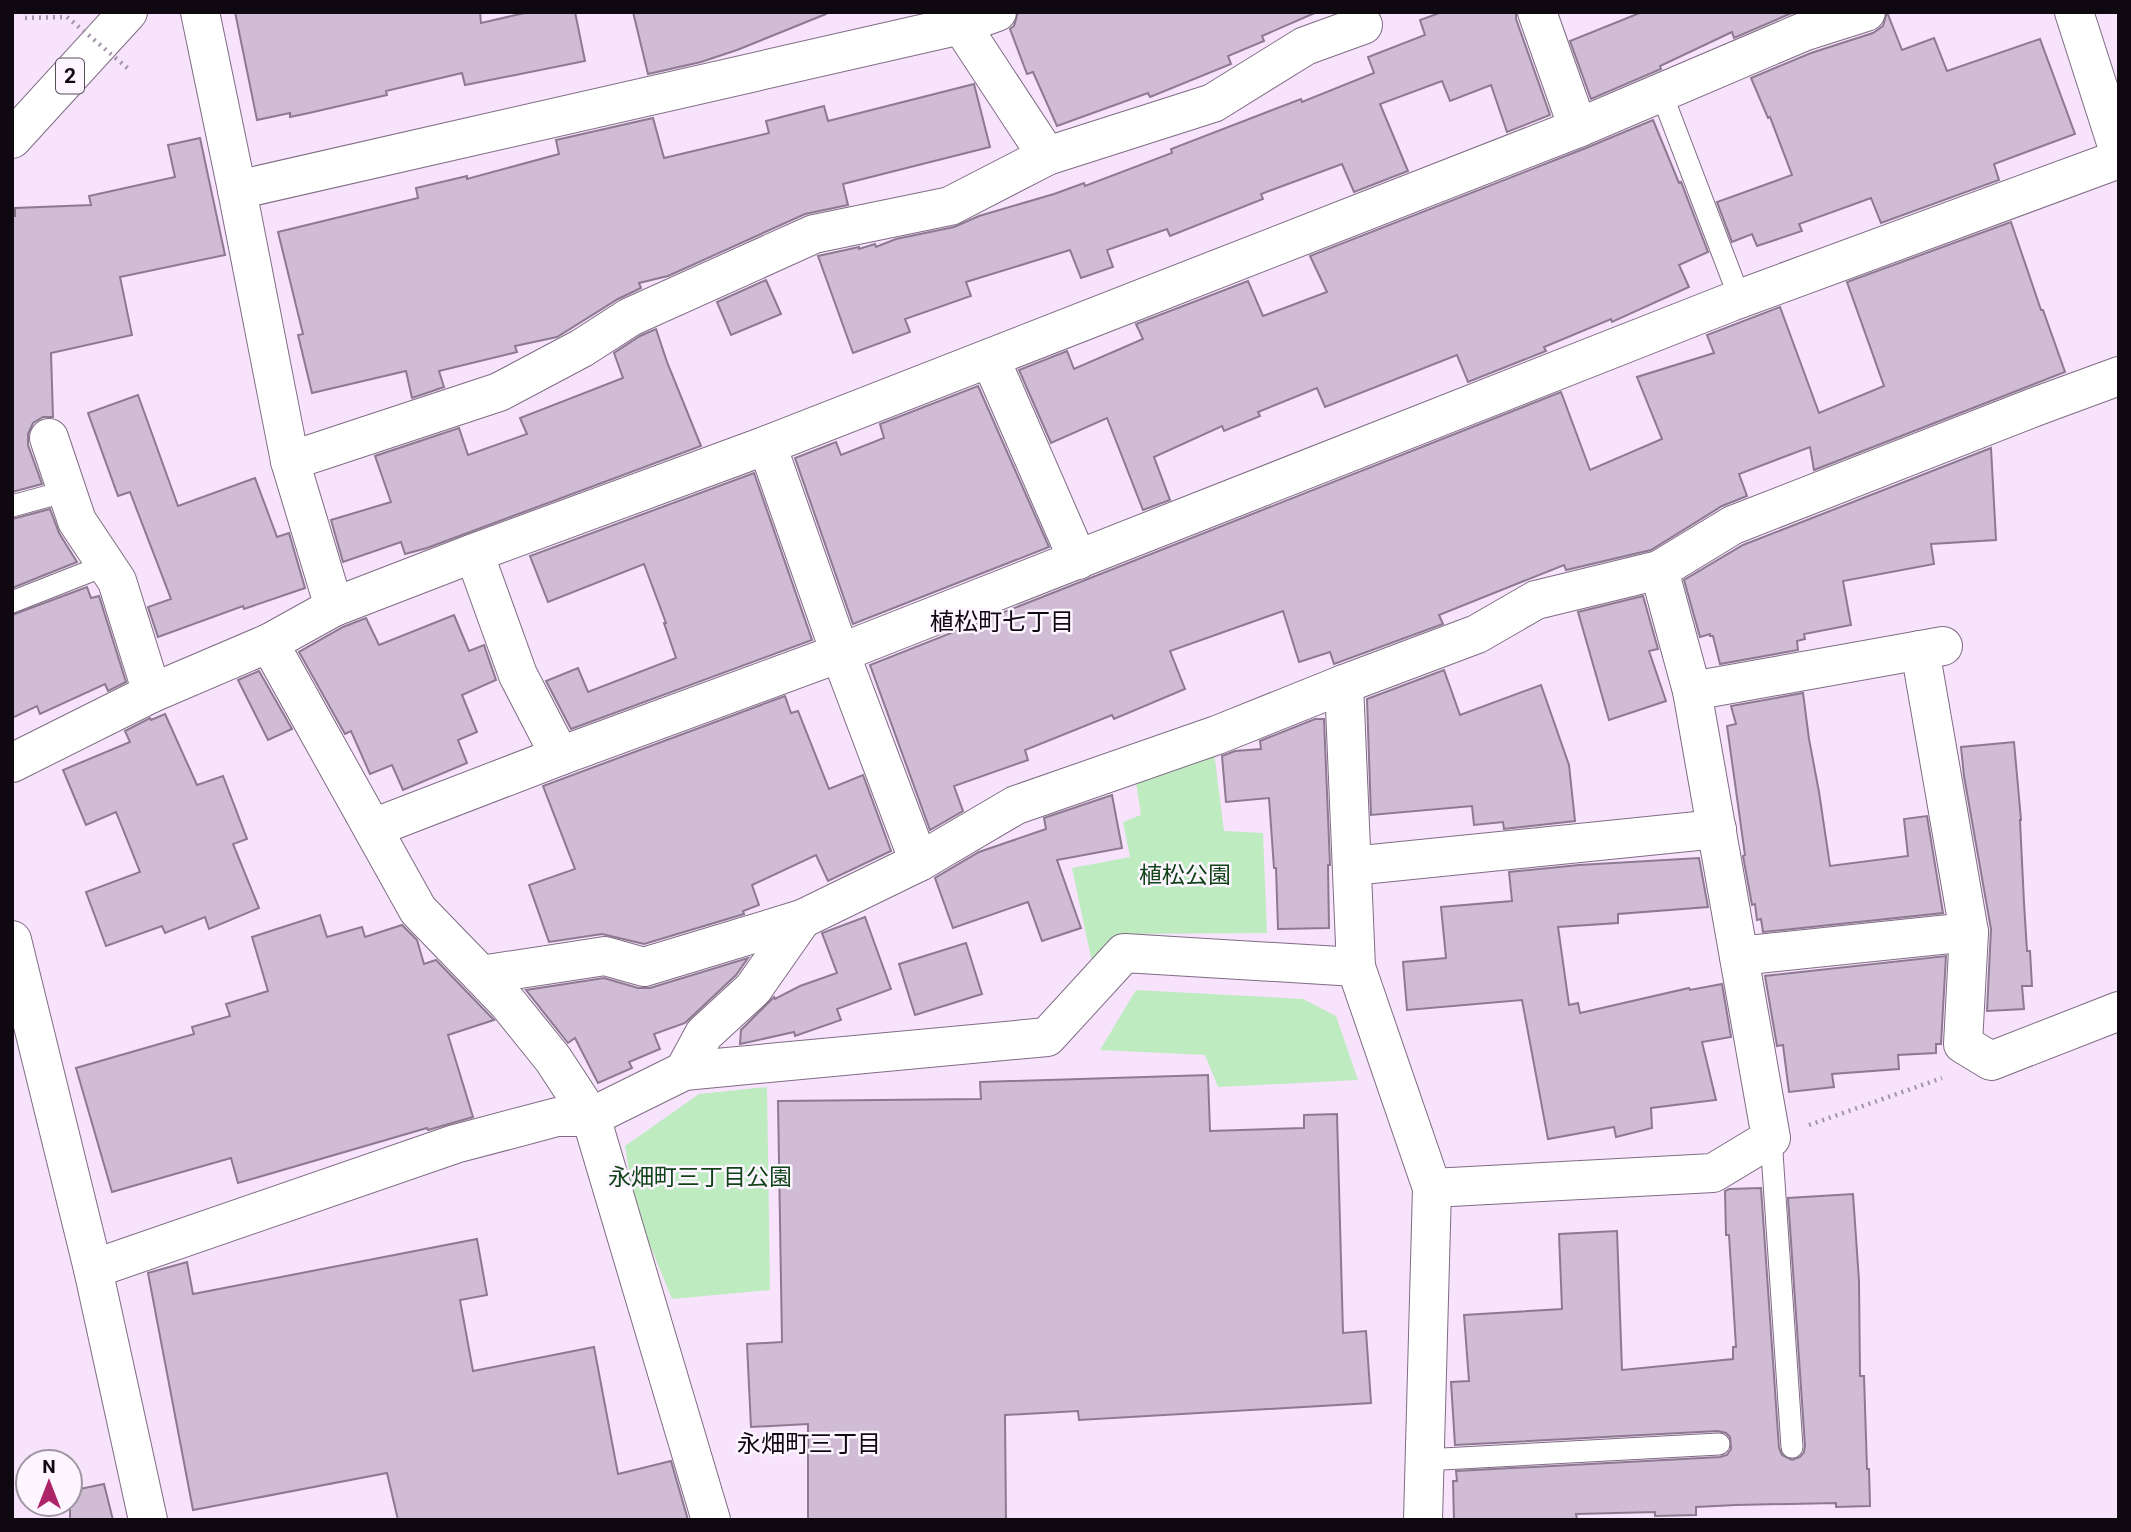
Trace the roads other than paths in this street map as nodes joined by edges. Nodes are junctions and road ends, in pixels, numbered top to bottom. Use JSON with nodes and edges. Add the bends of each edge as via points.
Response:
{"nodes":[{"id":1,"x":128,"y":12,"type":"edge"},
{"id":2,"x":200,"y":12,"type":"edge"},
{"id":3,"x":998,"y":12,"type":"edge"},
{"id":4,"x":1537,"y":12,"type":"edge"},
{"id":5,"x":1866,"y":12,"type":"edge"},
{"id":6,"x":2074,"y":12,"type":"edge"},
{"id":7,"x":959,"y":19,"type":"edge"},
{"id":8,"x":1811,"y":20,"type":"edge"},
{"id":9,"x":1363,"y":25,"type":"dead end"},
{"id":10,"x":1661,"y":92,"type":"junction"},
{"id":11,"x":1578,"y":128,"type":"junction"},
{"id":12,"x":12,"y":139,"type":"edge"},
{"id":13,"x":2119,"y":152,"type":"edge"},
{"id":14,"x":1047,"y":156,"type":"junction"},
{"id":15,"x":2119,"y":159,"type":"edge"},
{"id":16,"x":237,"y":190,"type":"junction"},
{"id":17,"x":1740,"y":299,"type":"junction"},
{"id":18,"x":990,"y":358,"type":"junction"},
{"id":19,"x":2119,"y":376,"type":"edge"},
{"id":20,"x":49,"y":438,"type":"dead end"},
{"id":21,"x":767,"y":444,"type":"junction"},
{"id":22,"x":290,"y":461,"type":"junction"},
{"id":23,"x":67,"y":491,"type":"junction"},
{"id":24,"x":12,"y":506,"type":"edge"},
{"id":25,"x":474,"y":552,"type":"junction"},
{"id":26,"x":1078,"y":559,"type":"junction"},
{"id":27,"x":106,"y":565,"type":"junction"},
{"id":28,"x":1659,"y":570,"type":"junction"},
{"id":29,"x":12,"y":602,"type":"edge"},
{"id":30,"x":334,"y":607,"type":"junction"},
{"id":31,"x":269,"y":643,"type":"junction"},
{"id":32,"x":840,"y":653,"type":"junction"},
{"id":33,"x":1344,"y":684,"type":"junction"},
{"id":34,"x":1692,"y":691,"type":"junction"},
{"id":35,"x":152,"y":693,"type":"junction"},
{"id":36,"x":560,"y":756,"type":"junction"},
{"id":37,"x":12,"y":763,"type":"edge"},
{"id":38,"x":373,"y":828,"type":"junction"},
{"id":39,"x":1717,"y":829,"type":"junction"},
{"id":40,"x":919,"y":862,"type":"junction"},
{"id":41,"x":1352,"y":866,"type":"junction"},
{"id":42,"x":802,"y":919,"type":"junction"},
{"id":43,"x":1969,"y":932,"type":"junction"},
{"id":44,"x":12,"y":940,"type":"edge"},
{"id":45,"x":1739,"y":956,"type":"junction"},
{"id":46,"x":1356,"y":967,"type":"junction"},
{"id":47,"x":481,"y":975,"type":"junction"},
{"id":48,"x":2119,"y":1011,"type":"edge"},
{"id":49,"x":684,"y":1071,"type":"junction"},
{"id":50,"x":591,"y":1117,"type":"junction"},
{"id":51,"x":1772,"y":1138,"type":"junction"},
{"id":52,"x":1432,"y":1188,"type":"junction"},
{"id":53,"x":93,"y":1269,"type":"junction"},
{"id":54,"x":1719,"y":1444,"type":"dead end"},
{"id":55,"x":1792,"y":1447,"type":"dead end"},
{"id":56,"x":1424,"y":1460,"type":"junction"},
{"id":57,"x":148,"y":1520,"type":"edge"},
{"id":58,"x":711,"y":1520,"type":"edge"},
{"id":59,"x":1423,"y":1520,"type":"edge"}],
"edges":[{"from":1,"to":12,"type":"street","number":"2"},
{"from":2,"to":16,"type":"street"},
{"from":3,"to":7,"type":"street"},
{"from":4,"to":11,"type":"street"},
{"from":5,"to":8,"type":"street"},
{"from":6,"to":13,"type":"street"},
{"from":7,"to":14,"type":"street"},
{"from":7,"to":16,"type":"street"},
{"from":8,"to":10,"type":"street"},
{"from":9,"to":14,"type":"street","via":[[1304,46],[1213,103]]},
{"from":10,"to":11,"type":"street"},
{"from":10,"to":17,"type":"lane"},
{"from":11,"to":18,"type":"street"},
{"from":14,"to":22,"type":"street","via":[[950,206],[814,234],[630,317],[499,391]]},
{"from":15,"to":17,"type":"street"},
{"from":16,"to":22,"type":"street"},
{"from":17,"to":26,"type":"street"},
{"from":18,"to":21,"type":"street"},
{"from":18,"to":26,"type":"street"},
{"from":19,"to":28,"type":"street","via":[[1733,525]]},
{"from":20,"to":23,"type":"street"},
{"from":21,"to":25,"type":"street"},
{"from":21,"to":32,"type":"street"},
{"from":22,"to":30,"type":"street"},
{"from":23,"to":24,"type":"lane"},
{"from":23,"to":27,"type":"street","via":[[77,521]]},
{"from":25,"to":30,"type":"street"},
{"from":25,"to":36,"type":"street","via":[[518,675]]},
{"from":26,"to":32,"type":"street"},
{"from":27,"to":29,"type":"lane"},
{"from":27,"to":35,"type":"street","via":[[117,581]]},
{"from":28,"to":33,"type":"street","via":[[1536,600],[1477,634]]},
{"from":28,"to":34,"type":"street"},
{"from":30,"to":31,"type":"street"},
{"from":31,"to":35,"type":"street"},
{"from":31,"to":38,"type":"street"},
{"from":32,"to":36,"type":"street"},
{"from":32,"to":40,"type":"street"},
{"from":33,"to":40,"type":"street","via":[[1217,735],[1016,805]]},
{"from":33,"to":41,"type":"street"},
{"from":34,"to":39,"type":"street"},
{"from":34,"to":43,"type":"street","via":[[1932,648]]},
{"from":35,"to":37,"type":"street"},
{"from":36,"to":38,"type":"street"},
{"from":38,"to":47,"type":"street","via":[[418,910]]},
{"from":39,"to":41,"type":"street"},
{"from":39,"to":45,"type":"street"},
{"from":40,"to":42,"type":"street"},
{"from":41,"to":46,"type":"street"},
{"from":42,"to":47,"type":"street","via":[[644,967],[605,956]]},
{"from":42,"to":49,"type":"street","via":[[753,989],[704,1034]]},
{"from":43,"to":45,"type":"street"},
{"from":43,"to":48,"type":"street","via":[[1963,1044],[1991,1061]]},
{"from":44,"to":53,"type":"street"},
{"from":45,"to":51,"type":"street"},
{"from":46,"to":49,"type":"street","via":[[1124,953],[1047,1037]]},
{"from":46,"to":52,"type":"street"},
{"from":47,"to":50,"type":"street","via":[[553,1059]]},
{"from":49,"to":50,"type":"street"},
{"from":50,"to":53,"type":"street","via":[[557,1117],[455,1144]]},
{"from":50,"to":58,"type":"street"},
{"from":51,"to":52,"type":"street","via":[[1713,1173]]},
{"from":51,"to":55,"type":"lane"},
{"from":52,"to":56,"type":"street"},
{"from":53,"to":57,"type":"street"},
{"from":54,"to":56,"type":"lane"},
{"from":56,"to":59,"type":"street"}]}
